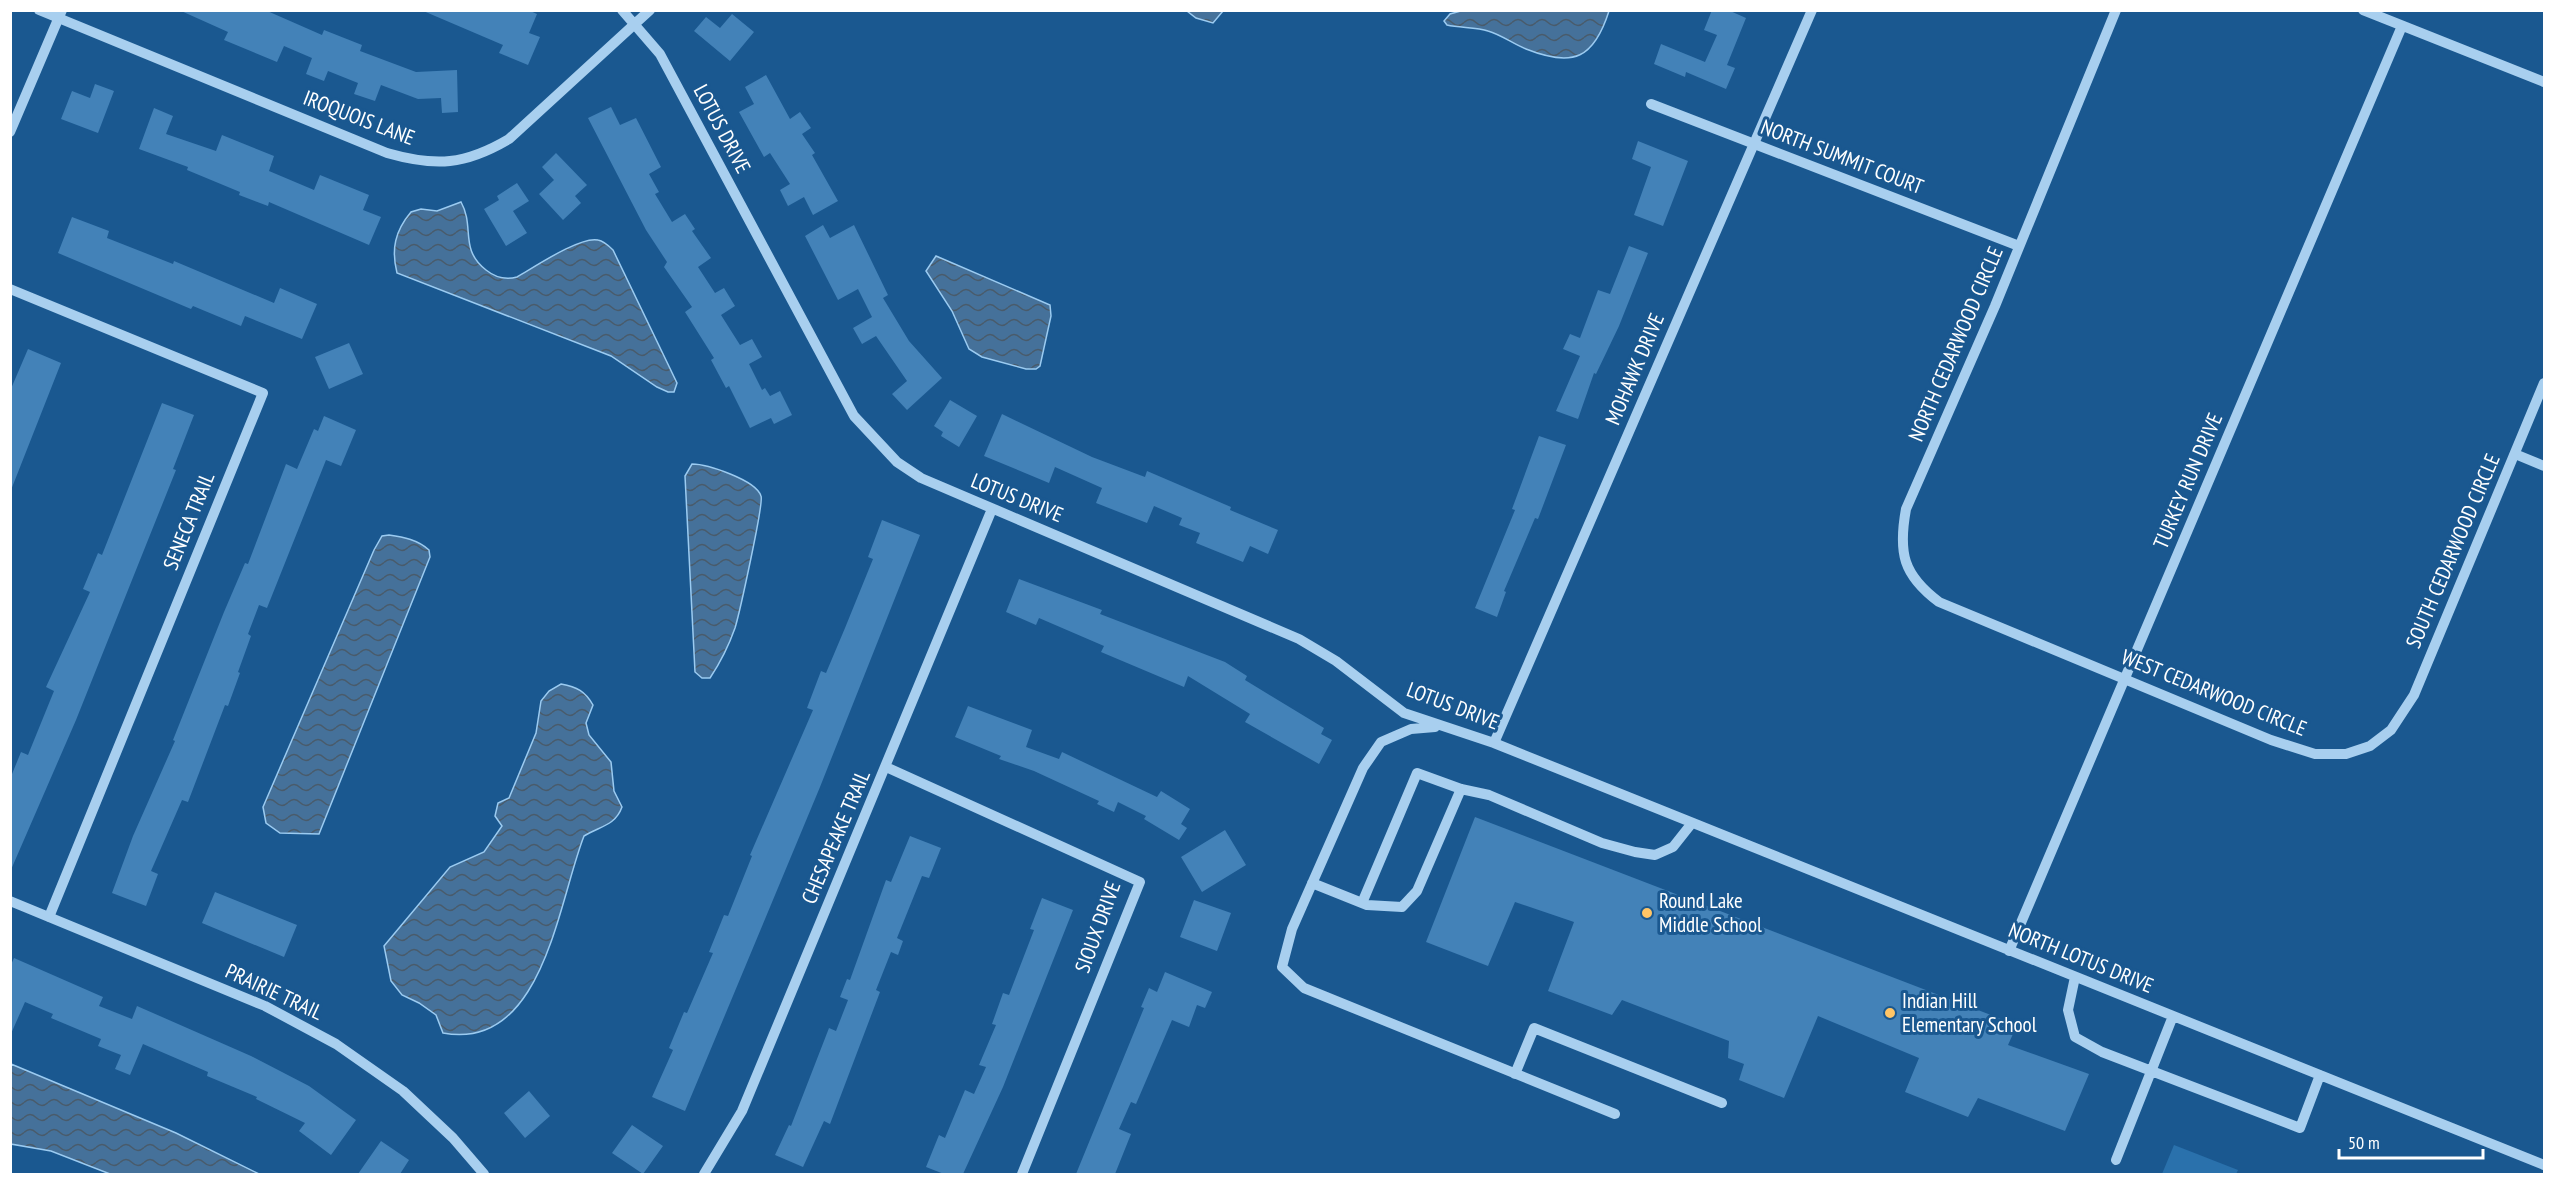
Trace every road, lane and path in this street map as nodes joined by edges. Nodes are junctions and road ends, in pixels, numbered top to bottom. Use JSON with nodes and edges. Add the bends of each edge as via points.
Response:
{"nodes":[{"id":1,"x":39,"y":10,"type":"edge"},
{"id":2,"x":622,"y":10,"type":"edge"},
{"id":3,"x":650,"y":10,"type":"edge"},
{"id":4,"x":1812,"y":10,"type":"edge"},
{"id":5,"x":2115,"y":10,"type":"edge"},
{"id":6,"x":2362,"y":10,"type":"edge"},
{"id":7,"x":60,"y":14,"type":"edge"},
{"id":8,"x":635,"y":25,"type":"junction"},
{"id":9,"x":2402,"y":26,"type":"junction"},
{"id":10,"x":2544,"y":82,"type":"edge"},
{"id":11,"x":1651,"y":104,"type":"dead end"},
{"id":12,"x":10,"y":132,"type":"edge"},
{"id":13,"x":1754,"y":144,"type":"junction"},
{"id":14,"x":2019,"y":246,"type":"junction"},
{"id":15,"x":10,"y":289,"type":"edge"},
{"id":16,"x":2544,"y":383,"type":"edge"},
{"id":17,"x":2515,"y":454,"type":"junction"},
{"id":18,"x":2544,"y":466,"type":"edge"},
{"id":19,"x":993,"y":509,"type":"junction"},
{"id":20,"x":2023,"y":636,"type":"joint"},
{"id":21,"x":2125,"y":678,"type":"junction"},
{"id":22,"x":1438,"y":726,"type":"junction"},
{"id":23,"x":2391,"y":730,"type":"joint"},
{"id":24,"x":1494,"y":743,"type":"junction"},
{"id":25,"x":886,"y":767,"type":"junction"},
{"id":26,"x":1604,"y":787,"type":"joint"},
{"id":27,"x":1461,"y":789,"type":"junction"},
{"id":28,"x":1692,"y":823,"type":"junction"},
{"id":29,"x":1312,"y":884,"type":"junction"},
{"id":30,"x":10,"y":901,"type":"edge"},
{"id":31,"x":1362,"y":903,"type":"junction"},
{"id":32,"x":49,"y":917,"type":"junction"},
{"id":33,"x":2009,"y":951,"type":"junction"},
{"id":34,"x":2074,"y":977,"type":"junction"},
{"id":35,"x":2173,"y":1016,"type":"junction"},
{"id":36,"x":2151,"y":1072,"type":"junction"},
{"id":37,"x":1515,"y":1074,"type":"junction"},
{"id":38,"x":2320,"y":1075,"type":"junction"},
{"id":39,"x":1722,"y":1103,"type":"dead end"},
{"id":40,"x":1615,"y":1114,"type":"dead end"},
{"id":41,"x":2116,"y":1160,"type":"dead end"},
{"id":42,"x":2544,"y":1165,"type":"edge"},
{"id":43,"x":484,"y":1174,"type":"edge"},
{"id":44,"x":704,"y":1174,"type":"edge"},
{"id":45,"x":1022,"y":1174,"type":"edge"}],
"edges":[{"from":1,"to":7,"type":"street","name":"IROQUOIS LANE"},
{"from":2,"to":8,"type":"street","name":"LOTUS DRIVE"},
{"from":3,"to":8,"type":"street","name":"IROQUOIS LANE"},
{"from":4,"to":13,"type":"street","name":"MOHAWK DRIVE"},
{"from":5,"to":14,"type":"street","name":"NORTH CEDARWOOD CIRCLE"},
{"from":6,"to":9,"type":"street"},
{"from":7,"to":8,"type":"street","name":"IROQUOIS LANE","via":[[387,153],[438,163],[463,160],[509,139]]},
{"from":7,"to":12,"type":"street"},
{"from":8,"to":19,"type":"street","name":"LOTUS DRIVE","via":[[660,54],[854,416],[875,441],[921,478]]},
{"from":9,"to":10,"type":"street"},
{"from":9,"to":21,"type":"street","name":"TURKEY RUN DRIVE"},
{"from":11,"to":13,"type":"street","name":"NORTH SUMMIT COURT"},
{"from":13,"to":14,"type":"street","name":"NORTH SUMMIT COURT"},
{"from":13,"to":24,"type":"street","name":"MOHAWK DRIVE"},
{"from":14,"to":20,"type":"street","name":"NORTH CEDARWOOD CIRCLE","via":[[1906,509],[1901,536],[1905,564],[1918,587],[1939,602]]},
{"from":15,"to":32,"type":"street","name":"SENECA TRAIL","via":[[263,393]]},
{"from":16,"to":17,"type":"street","name":"SOUTH CEDARWOOD CIRCLE"},
{"from":17,"to":18,"type":"street"},
{"from":17,"to":23,"type":"street","name":"SOUTH CEDARWOOD CIRCLE","via":[[2414,695]]},
{"from":19,"to":22,"type":"street","name":"LOTUS DRIVE","via":[[1299,639],[1336,661],[1404,713]]},
{"from":19,"to":25,"type":"street","name":"CHESAPEAKE TRAIL"},
{"from":20,"to":21,"type":"street","name":"WEST CEDARWOOD CIRCLE"},
{"from":21,"to":23,"type":"street","name":"WEST CEDARWOOD CIRCLE","via":[[2271,740],[2315,754],[2346,754],[2370,746]]},
{"from":21,"to":33,"type":"street","name":"TURKEY RUN DRIVE"},
{"from":22,"to":24,"type":"street","name":"LOTUS DRIVE"},
{"from":22,"to":29,"type":"street","via":[[1411,729],[1381,742],[1363,768]]},
{"from":24,"to":26,"type":"street","name":"LOTUS DRIVE"},
{"from":25,"to":44,"type":"street","name":"CHESAPEAKE TRAIL","via":[[742,1111]]},
{"from":25,"to":45,"type":"street","name":"SIOUX DRIVE","via":[[1140,882]]},
{"from":26,"to":28,"type":"street","name":"NORTH LOTUS DRIVE"},
{"from":27,"to":28,"type":"street","via":[[1490,795],[1602,843],[1655,855],[1673,847]]},
{"from":27,"to":31,"type":"street","via":[[1417,891],[1402,907]]},
{"from":27,"to":31,"type":"street","via":[[1417,773]]},
{"from":28,"to":33,"type":"street","name":"NORTH LOTUS DRIVE"},
{"from":29,"to":31,"type":"street"},
{"from":29,"to":37,"type":"street","via":[[1292,929],[1282,968],[1304,988]]},
{"from":30,"to":32,"type":"street","name":"PRAIRIE TRAIL"},
{"from":32,"to":43,"type":"street","name":"PRAIRIE TRAIL","via":[[265,1006],[336,1044],[403,1091]]},
{"from":33,"to":34,"type":"street","name":"NORTH LOTUS DRIVE"},
{"from":34,"to":35,"type":"street","name":"NORTH LOTUS DRIVE"},
{"from":34,"to":36,"type":"street","via":[[2068,1010],[2075,1037]]},
{"from":35,"to":36,"type":"street"},
{"from":35,"to":38,"type":"street","name":"NORTH LOTUS DRIVE"},
{"from":36,"to":38,"type":"street","via":[[2300,1128]]},
{"from":36,"to":41,"type":"street"},
{"from":37,"to":39,"type":"street","via":[[1533,1028]]},
{"from":37,"to":40,"type":"street"},
{"from":38,"to":42,"type":"street","name":"NORTH LOTUS DRIVE"}]}
